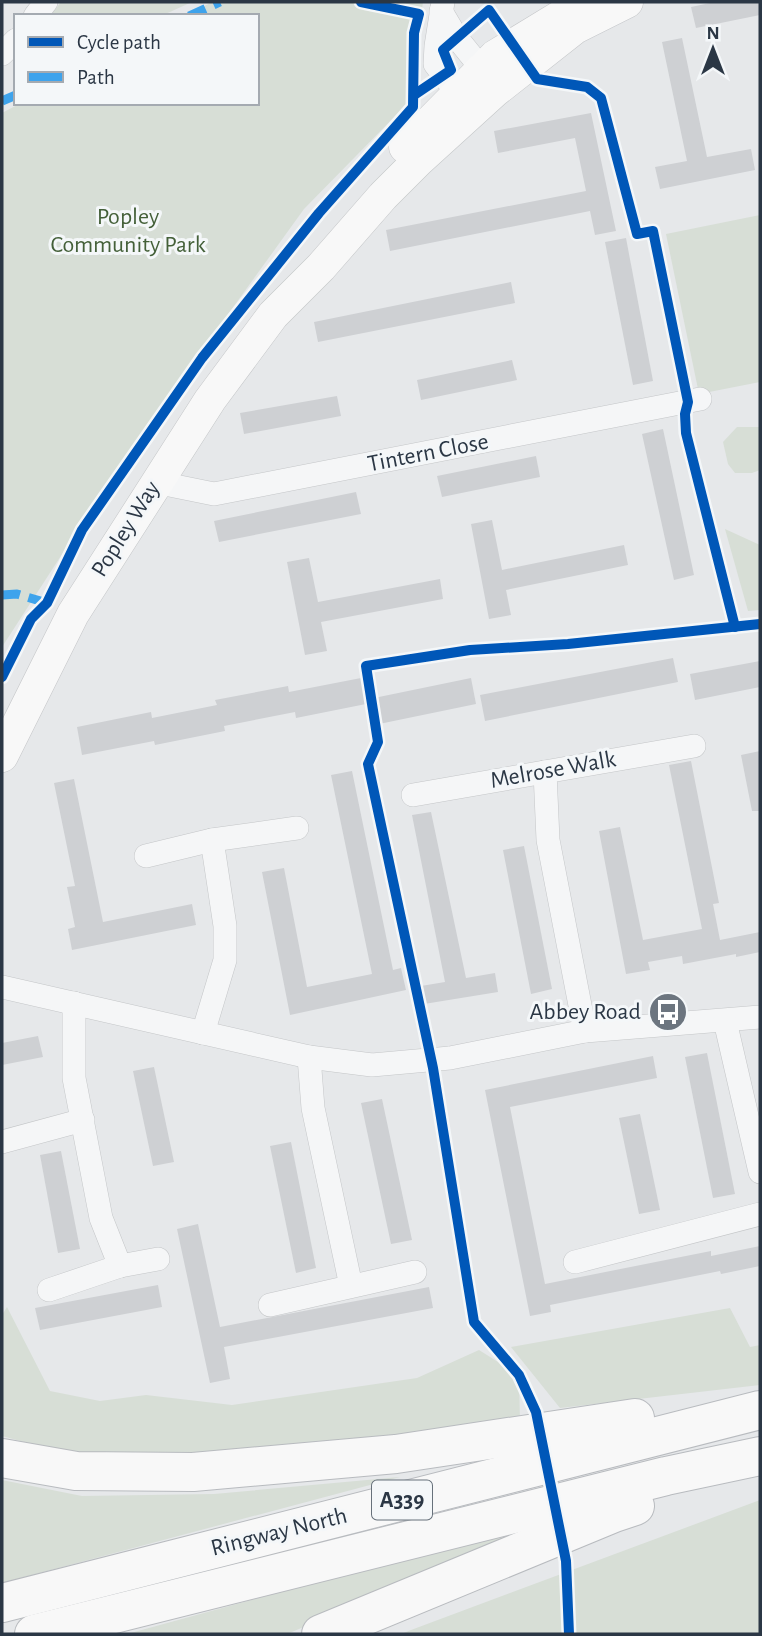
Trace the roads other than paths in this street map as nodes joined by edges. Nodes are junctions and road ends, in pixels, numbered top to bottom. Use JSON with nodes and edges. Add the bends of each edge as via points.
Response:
{"nodes":[{"id":1,"x":586,"y":2,"type":"edge"},
{"id":2,"x":627,"y":2,"type":"edge"},
{"id":3,"x":442,"y":6,"type":"edge"},
{"id":4,"x":490,"y":78,"type":"junction"},
{"id":5,"x":465,"y":103,"type":"junction"},
{"id":6,"x":700,"y":399,"type":"dead end"},
{"id":7,"x":155,"y":482,"type":"junction"},
{"id":8,"x":694,"y":746,"type":"dead end"},
{"id":9,"x":2,"y":756,"type":"edge"},
{"id":10,"x":545,"y":772,"type":"junction"},
{"id":11,"x":412,"y":791,"type":"dead end"},
{"id":12,"x":297,"y":828,"type":"dead end"},
{"id":13,"x":212,"y":840,"type":"junction"},
{"id":14,"x":146,"y":856,"type":"dead end"},
{"id":15,"x":2,"y":987,"type":"edge"},
{"id":16,"x":74,"y":1003,"type":"junction"},
{"id":17,"x":760,"y":1017,"type":"edge"},
{"id":18,"x":725,"y":1021,"type":"junction"},
{"id":19,"x":586,"y":1031,"type":"junction"},
{"id":20,"x":202,"y":1033,"type":"junction"},
{"id":21,"x":309,"y":1057,"type":"junction"},
{"id":22,"x":83,"y":1120,"type":"junction"},
{"id":23,"x":2,"y":1142,"type":"edge"},
{"id":24,"x":760,"y":1172,"type":"edge"},
{"id":25,"x":760,"y":1214,"type":"edge"},
{"id":26,"x":158,"y":1259,"type":"dead end"},
{"id":27,"x":575,"y":1262,"type":"dead end"},
{"id":28,"x":120,"y":1266,"type":"junction"},
{"id":29,"x":415,"y":1272,"type":"dead end"},
{"id":30,"x":351,"y":1286,"type":"junction"},
{"id":31,"x":49,"y":1290,"type":"dead end"},
{"id":32,"x":270,"y":1305,"type":"dead end"},
{"id":33,"x":760,"y":1400,"type":"edge"},
{"id":34,"x":760,"y":1410,"type":"edge"},
{"id":35,"x":760,"y":1456,"type":"edge"},
{"id":36,"x":2,"y":1458,"type":"edge"},
{"id":37,"x":760,"y":1465,"type":"edge"},
{"id":38,"x":2,"y":1603,"type":"edge"},
{"id":39,"x":45,"y":1632,"type":"edge"},
{"id":40,"x":321,"y":1634,"type":"edge"}],
"edges":[{"from":1,"to":4,"type":"street","name":"Popley Way","via":[[512,44]]},
{"from":2,"to":4,"type":"street","name":"Popley Way"},
{"from":3,"to":4,"type":"street","via":[[457,38]]},
{"from":3,"to":5,"type":"street","via":[[435,64]]},
{"from":4,"to":5,"type":"street","name":"Popley Way"},
{"from":5,"to":7,"type":"street","name":"Popley Way","via":[[321,267],[272,315]]},
{"from":6,"to":7,"type":"street","name":"Tintern Close","via":[[214,494]]},
{"from":7,"to":9,"type":"street","name":"Popley Way","via":[[73,614]]},
{"from":8,"to":10,"type":"street","name":"Melrose Walk"},
{"from":10,"to":11,"type":"street","name":"Melrose Walk"},
{"from":10,"to":19,"type":"street","via":[[548,839]]},
{"from":12,"to":13,"type":"street"},
{"from":13,"to":14,"type":"street"},
{"from":13,"to":20,"type":"street","via":[[225,926],[225,960]]},
{"from":15,"to":16,"type":"street"},
{"from":16,"to":20,"type":"street"},
{"from":16,"to":22,"type":"street","via":[[74,1078]]},
{"from":17,"to":18,"type":"street"},
{"from":18,"to":19,"type":"street"},
{"from":18,"to":24,"type":"street"},
{"from":19,"to":21,"type":"street","via":[[409,1063],[372,1065]]},
{"from":20,"to":21,"type":"street"},
{"from":21,"to":30,"type":"street","via":[[313,1108]]},
{"from":22,"to":23,"type":"street"},
{"from":22,"to":28,"type":"street","via":[[101,1218]]},
{"from":25,"to":27,"type":"street"},
{"from":26,"to":28,"type":"street"},
{"from":28,"to":31,"type":"street"},
{"from":29,"to":30,"type":"street"},
{"from":30,"to":32,"type":"street"},
{"from":33,"to":36,"type":"highway","via":[[396,1454],[193,1472],[76,1471]]},
{"from":34,"to":38,"type":"highway","name":"Ringway North","number":"A339"},
{"from":35,"to":39,"type":"highway","name":"Ringway North","number":"A339"},
{"from":37,"to":40,"type":"highway","via":[[614,1513]]}]}
